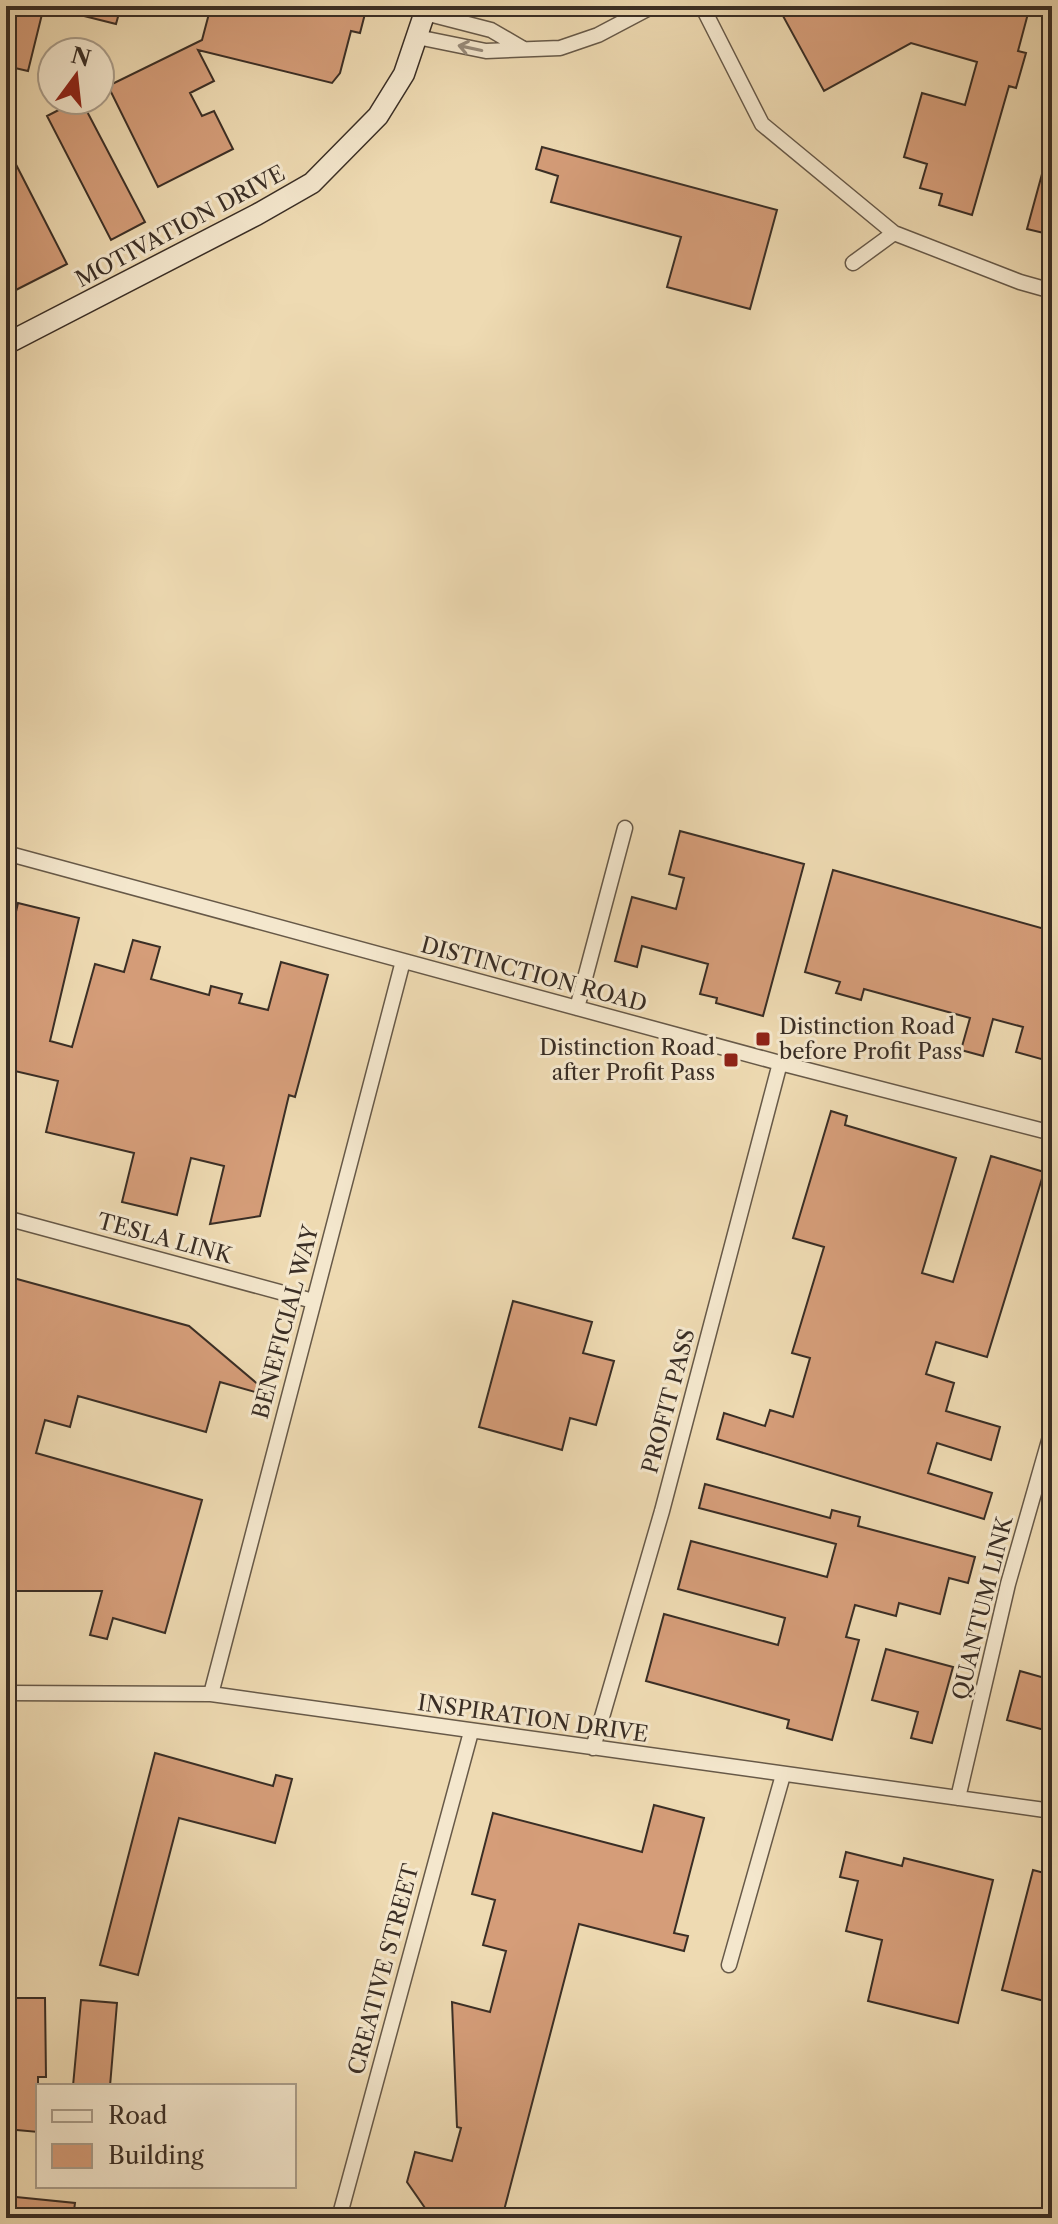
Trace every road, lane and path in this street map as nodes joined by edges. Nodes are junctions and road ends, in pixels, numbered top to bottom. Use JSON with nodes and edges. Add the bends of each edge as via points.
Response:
{"nodes":[{"id":1,"x":653,"y":6,"type":"edge"},
{"id":2,"x":702,"y":6,"type":"edge"},
{"id":3,"x":426,"y":10,"type":"edge"},
{"id":4,"x":417,"y":37,"type":"junction"},
{"id":5,"x":523,"y":48,"type":"junction"},
{"id":6,"x":894,"y":233,"type":"junction"},
{"id":7,"x":853,"y":263,"type":"dead end"},
{"id":8,"x":1052,"y":291,"type":"edge"},
{"id":9,"x":6,"y":344,"type":"edge"},
{"id":10,"x":625,"y":828,"type":"dead end"},
{"id":11,"x":6,"y":853,"type":"edge"},
{"id":12,"x":403,"y":961,"type":"junction"},
{"id":13,"x":577,"y":1008,"type":"junction"},
{"id":14,"x":780,"y":1063,"type":"junction"},
{"id":15,"x":1052,"y":1133,"type":"edge"},
{"id":16,"x":6,"y":1218,"type":"edge"},
{"id":17,"x":313,"y":1301,"type":"junction"},
{"id":18,"x":1052,"y":1430,"type":"edge"},
{"id":19,"x":6,"y":1693,"type":"edge"},
{"id":20,"x":211,"y":1694,"type":"junction"},
{"id":21,"x":471,"y":1732,"type":"junction"},
{"id":22,"x":593,"y":1748,"type":"junction"},
{"id":23,"x":783,"y":1775,"type":"junction"},
{"id":24,"x":958,"y":1798,"type":"junction"},
{"id":25,"x":1052,"y":1811,"type":"edge"},
{"id":26,"x":729,"y":1965,"type":"dead end"},
{"id":27,"x":339,"y":2218,"type":"edge"}],
"edges":[{"from":1,"to":5,"type":"street","via":[[560,48]]},
{"from":2,"to":6,"type":"street","via":[[762,124]]},
{"from":3,"to":4,"type":"street","name":"MOTIVATION DRIVE"},
{"from":3,"to":5,"type":"street","via":[[491,30]]},
{"from":5,"to":4,"type":"street","one_way":true,"via":[[486,51]]},
{"from":4,"to":9,"type":"street","name":"MOTIVATION DRIVE","via":[[404,74],[378,116],[312,183]]},
{"from":6,"to":7,"type":"street"},
{"from":6,"to":8,"type":"street"},
{"from":10,"to":13,"type":"street"},
{"from":11,"to":12,"type":"street","name":"DISTINCTION ROAD"},
{"from":12,"to":13,"type":"street","name":"DISTINCTION ROAD"},
{"from":12,"to":17,"type":"street","name":"BENEFICIAL WAY"},
{"from":13,"to":14,"type":"street","name":"DISTINCTION ROAD"},
{"from":14,"to":15,"type":"street","name":"DISTINCTION ROAD"},
{"from":14,"to":22,"type":"street","name":"PROFIT PASS","via":[[662,1511]]},
{"from":16,"to":17,"type":"street","name":"TESLA LINK"},
{"from":17,"to":20,"type":"street","name":"BENEFICIAL WAY"},
{"from":18,"to":24,"type":"street","name":"QUANTUM LINK","via":[[1008,1584]]},
{"from":19,"to":20,"type":"street","name":"INSPIRATION DRIVE"},
{"from":20,"to":21,"type":"street","name":"INSPIRATION DRIVE"},
{"from":21,"to":22,"type":"street","name":"INSPIRATION DRIVE"},
{"from":21,"to":27,"type":"street","name":"CREATIVE STREET"},
{"from":22,"to":23,"type":"street","name":"INSPIRATION DRIVE"},
{"from":23,"to":24,"type":"street","name":"INSPIRATION DRIVE"},
{"from":23,"to":26,"type":"street"},
{"from":24,"to":25,"type":"street","name":"INSPIRATION DRIVE"}]}
